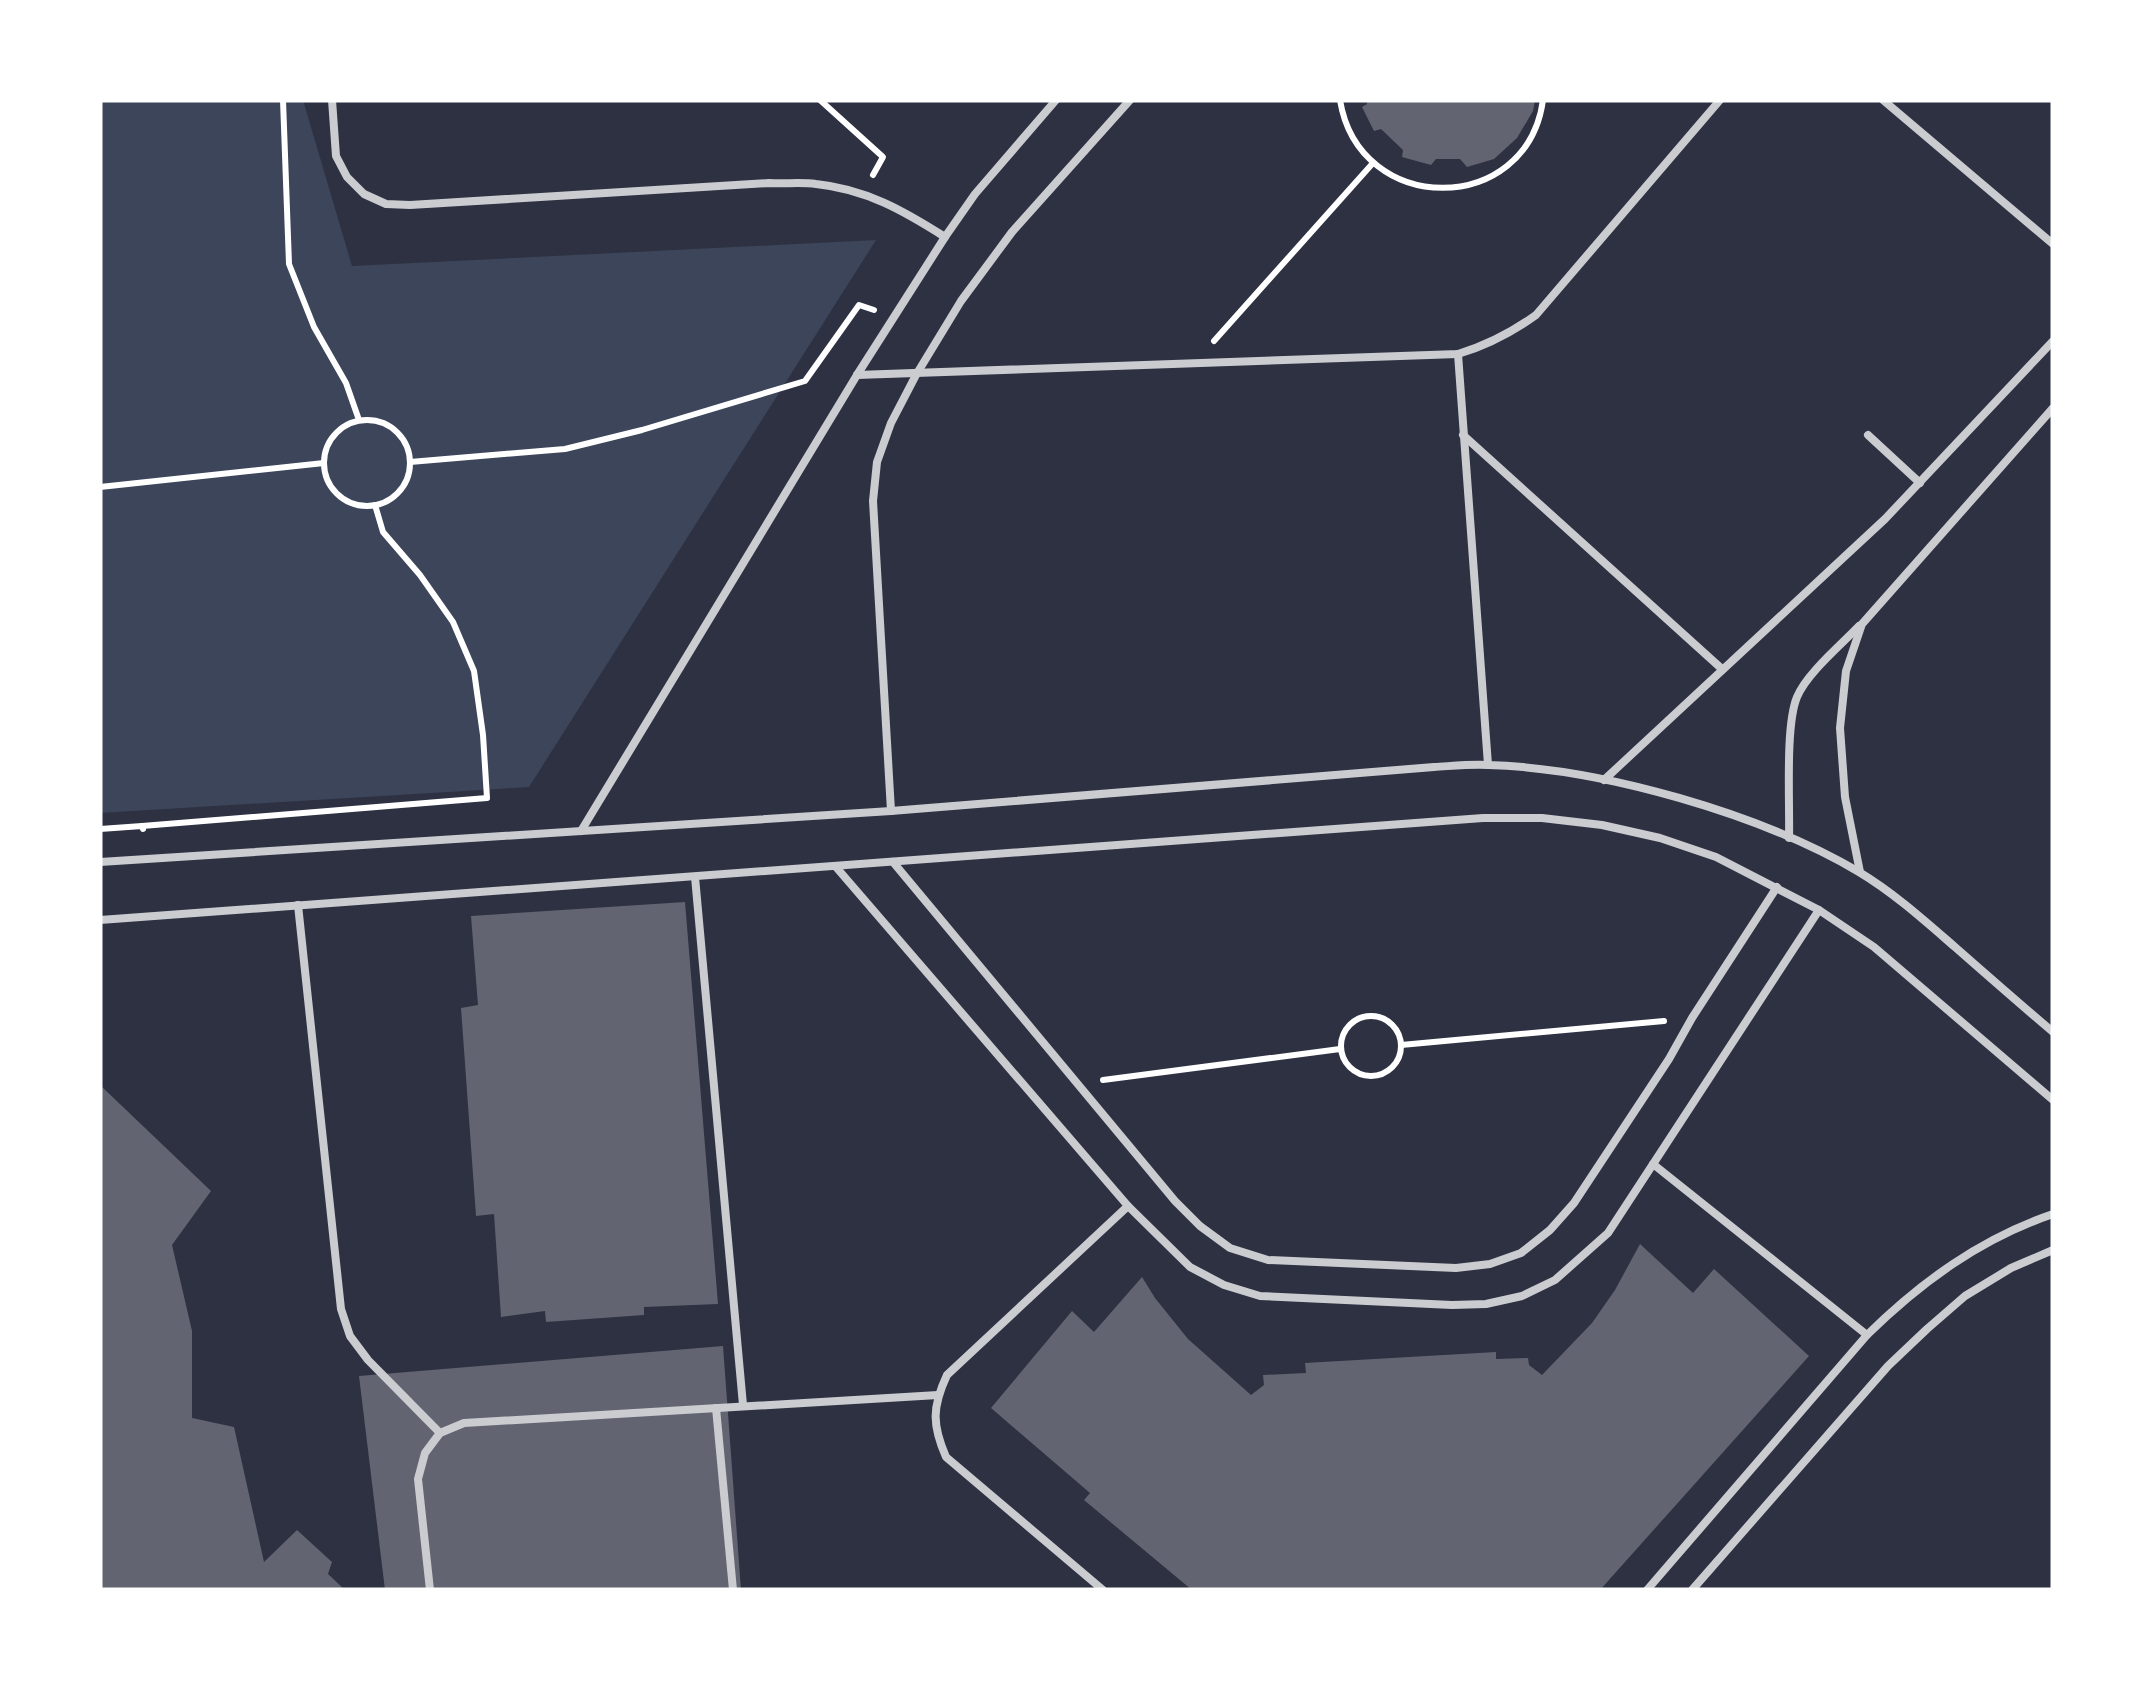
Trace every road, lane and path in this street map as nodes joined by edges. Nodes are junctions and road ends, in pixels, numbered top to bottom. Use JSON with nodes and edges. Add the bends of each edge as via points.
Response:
{"nodes":[{"id":1,"x":284,"y":100,"type":"edge"},
{"id":2,"x":332,"y":100,"type":"edge"},
{"id":3,"x":820,"y":100,"type":"edge"},
{"id":4,"x":1056,"y":100,"type":"edge"},
{"id":5,"x":1130,"y":100,"type":"edge"},
{"id":6,"x":1340,"y":100,"type":"edge"},
{"id":7,"x":1544,"y":100,"type":"edge"},
{"id":8,"x":1720,"y":100,"type":"edge"},
{"id":9,"x":1883,"y":100,"type":"edge"},
{"id":10,"x":1373,"y":163,"type":"junction"},
{"id":11,"x":862,"y":194,"type":"junction"},
{"id":12,"x":945,"y":237,"type":"junction"},
{"id":13,"x":2053,"y":244,"type":"edge"},
{"id":14,"x":894,"y":317,"type":"junction"},
{"id":15,"x":2053,"y":342,"type":"edge"},
{"id":16,"x":1458,"y":354,"type":"junction"},
{"id":17,"x":1194,"y":364,"type":"junction"},
{"id":18,"x":916,"y":375,"type":"junction"},
{"id":19,"x":857,"y":376,"type":"junction"},
{"id":20,"x":2053,"y":408,"type":"edge"},
{"id":21,"x":359,"y":420,"type":"junction"},
{"id":22,"x":1463,"y":435,"type":"junction"},
{"id":23,"x":1868,"y":435,"type":"dead end"},
{"id":24,"x":410,"y":462,"type":"junction"},
{"id":25,"x":324,"y":464,"type":"junction"},
{"id":26,"x":1920,"y":483,"type":"junction"},
{"id":27,"x":100,"y":488,"type":"edge"},
{"id":28,"x":375,"y":505,"type":"junction"},
{"id":29,"x":1862,"y":624,"type":"junction"},
{"id":30,"x":1722,"y":669,"type":"junction"},
{"id":31,"x":1488,"y":765,"type":"junction"},
{"id":32,"x":1604,"y":780,"type":"junction"},
{"id":33,"x":891,"y":811,"type":"junction"},
{"id":34,"x":142,"y":826,"type":"dead end"},
{"id":35,"x":580,"y":831,"type":"junction"},
{"id":36,"x":1789,"y":838,"type":"junction"},
{"id":37,"x":100,"y":862,"type":"edge"},
{"id":38,"x":893,"y":862,"type":"junction"},
{"id":39,"x":836,"y":867,"type":"junction"},
{"id":40,"x":1860,"y":872,"type":"junction"},
{"id":41,"x":694,"y":876,"type":"junction"},
{"id":42,"x":1777,"y":887,"type":"junction"},
{"id":43,"x":298,"y":905,"type":"junction"},
{"id":44,"x":1819,"y":910,"type":"junction"},
{"id":45,"x":100,"y":920,"type":"edge"},
{"id":46,"x":1692,"y":1018,"type":"junction"},
{"id":47,"x":2053,"y":1032,"type":"edge"},
{"id":48,"x":1401,"y":1045,"type":"junction"},
{"id":49,"x":1340,"y":1048,"type":"junction"},
{"id":50,"x":1077,"y":1084,"type":"junction"},
{"id":51,"x":2053,"y":1100,"type":"edge"},
{"id":52,"x":1653,"y":1164,"type":"junction"},
{"id":53,"x":1128,"y":1206,"type":"junction"},
{"id":54,"x":2053,"y":1214,"type":"edge"},
{"id":55,"x":2053,"y":1250,"type":"edge"},
{"id":56,"x":1867,"y":1335,"type":"junction"},
{"id":57,"x":938,"y":1394,"type":"junction"},
{"id":58,"x":743,"y":1405,"type":"junction"},
{"id":59,"x":716,"y":1408,"type":"junction"},
{"id":60,"x":440,"y":1433,"type":"junction"},
{"id":61,"x":430,"y":1590,"type":"edge"},
{"id":62,"x":733,"y":1590,"type":"edge"},
{"id":63,"x":1102,"y":1590,"type":"edge"},
{"id":64,"x":1647,"y":1590,"type":"edge"},
{"id":65,"x":1692,"y":1590,"type":"edge"}],
"edges":[{"from":1,"to":21,"type":"path","via":[[289,264]]},
{"from":2,"to":11,"type":"lane","via":[[336,156],[346,177],[386,204],[769,183]]},
{"from":3,"to":11,"type":"path","via":[[883,157]]},
{"from":4,"to":12,"type":"lane"},
{"from":5,"to":18,"type":"lane","via":[[1012,232]]},
{"from":6,"to":10,"type":"path","via":[[1349,130]]},
{"from":7,"to":10,"type":"path","via":[[1521,152],[1484,181],[1438,189],[1393,177]]},
{"from":8,"to":16,"type":"lane","via":[[1536,314],[1513,332]]},
{"from":9,"to":13,"type":"lane"},
{"from":10,"to":17,"type":"path"},
{"from":11,"to":12,"type":"lane"},
{"from":12,"to":14,"type":"lane"},
{"from":14,"to":19,"type":"lane"},
{"from":14,"to":24,"type":"path","via":[[859,304],[805,380],[642,430],[566,449]]},
{"from":15,"to":26,"type":"lane"},
{"from":16,"to":17,"type":"lane"},
{"from":16,"to":22,"type":"lane"},
{"from":17,"to":18,"type":"lane"},
{"from":18,"to":19,"type":"lane"},
{"from":18,"to":33,"type":"lane","via":[[877,462],[874,501]]},
{"from":19,"to":35,"type":"lane"},
{"from":20,"to":29,"type":"lane"},
{"from":21,"to":24,"type":"path","via":[[400,434]]},
{"from":21,"to":25,"type":"path","via":[[334,435]]},
{"from":22,"to":30,"type":"lane"},
{"from":22,"to":31,"type":"lane"},
{"from":23,"to":26,"type":"lane"},
{"from":24,"to":28,"type":"path","via":[[400,490]]},
{"from":25,"to":27,"type":"path"},
{"from":25,"to":28,"type":"path","via":[[326,478],[346,500]]},
{"from":26,"to":30,"type":"lane"},
{"from":28,"to":34,"type":"path","via":[[383,532],[453,622],[474,671],[487,798]]},
{"from":29,"to":36,"type":"lane","via":[[1798,697]]},
{"from":29,"to":40,"type":"lane","via":[[1846,671],[1840,728]]},
{"from":30,"to":32,"type":"lane"},
{"from":31,"to":32,"type":"lane"},
{"from":31,"to":33,"type":"lane"},
{"from":32,"to":36,"type":"lane"},
{"from":33,"to":35,"type":"lane"},
{"from":35,"to":37,"type":"lane"},
{"from":36,"to":40,"type":"lane"},
{"from":38,"to":39,"type":"lane"},
{"from":38,"to":42,"type":"lane","via":[[1542,818],[1660,838]]},
{"from":38,"to":50,"type":"lane"},
{"from":39,"to":41,"type":"lane"},
{"from":39,"to":53,"type":"lane"},
{"from":40,"to":47,"type":"lane"},
{"from":41,"to":43,"type":"lane"},
{"from":41,"to":58,"type":"lane"},
{"from":42,"to":44,"type":"lane"},
{"from":42,"to":46,"type":"lane"},
{"from":43,"to":45,"type":"lane"},
{"from":43,"to":60,"type":"lane","via":[[341,1308],[368,1360]]},
{"from":44,"to":51,"type":"lane","via":[[1874,947]]},
{"from":44,"to":52,"type":"lane"},
{"from":46,"to":48,"type":"path"},
{"from":46,"to":50,"type":"lane","via":[[1550,1230],[1521,1253],[1456,1268],[1268,1260],[1230,1248],[1175,1201]]},
{"from":48,"to":49,"type":"path","via":[[1394,1067],[1373,1077],[1350,1069]]},
{"from":48,"to":49,"type":"path","via":[[1393,1026],[1374,1015],[1354,1020]]},
{"from":49,"to":50,"type":"path"},
{"from":52,"to":53,"type":"lane","via":[[1608,1232],[1555,1280],[1486,1304],[1260,1296],[1190,1266]]},
{"from":52,"to":56,"type":"lane"},
{"from":53,"to":57,"type":"lane","via":[[948,1375]]},
{"from":54,"to":56,"type":"lane","via":[[1945,1268]]},
{"from":55,"to":65,"type":"lane","via":[[1981,1286],[1926,1329]]},
{"from":56,"to":64,"type":"lane"},
{"from":57,"to":58,"type":"lane"},
{"from":57,"to":63,"type":"lane","via":[[934,1416],[946,1458]]},
{"from":58,"to":59,"type":"lane"},
{"from":59,"to":60,"type":"lane","via":[[464,1423]]},
{"from":59,"to":62,"type":"lane"},
{"from":60,"to":61,"type":"lane","via":[[418,1479]]}]}
